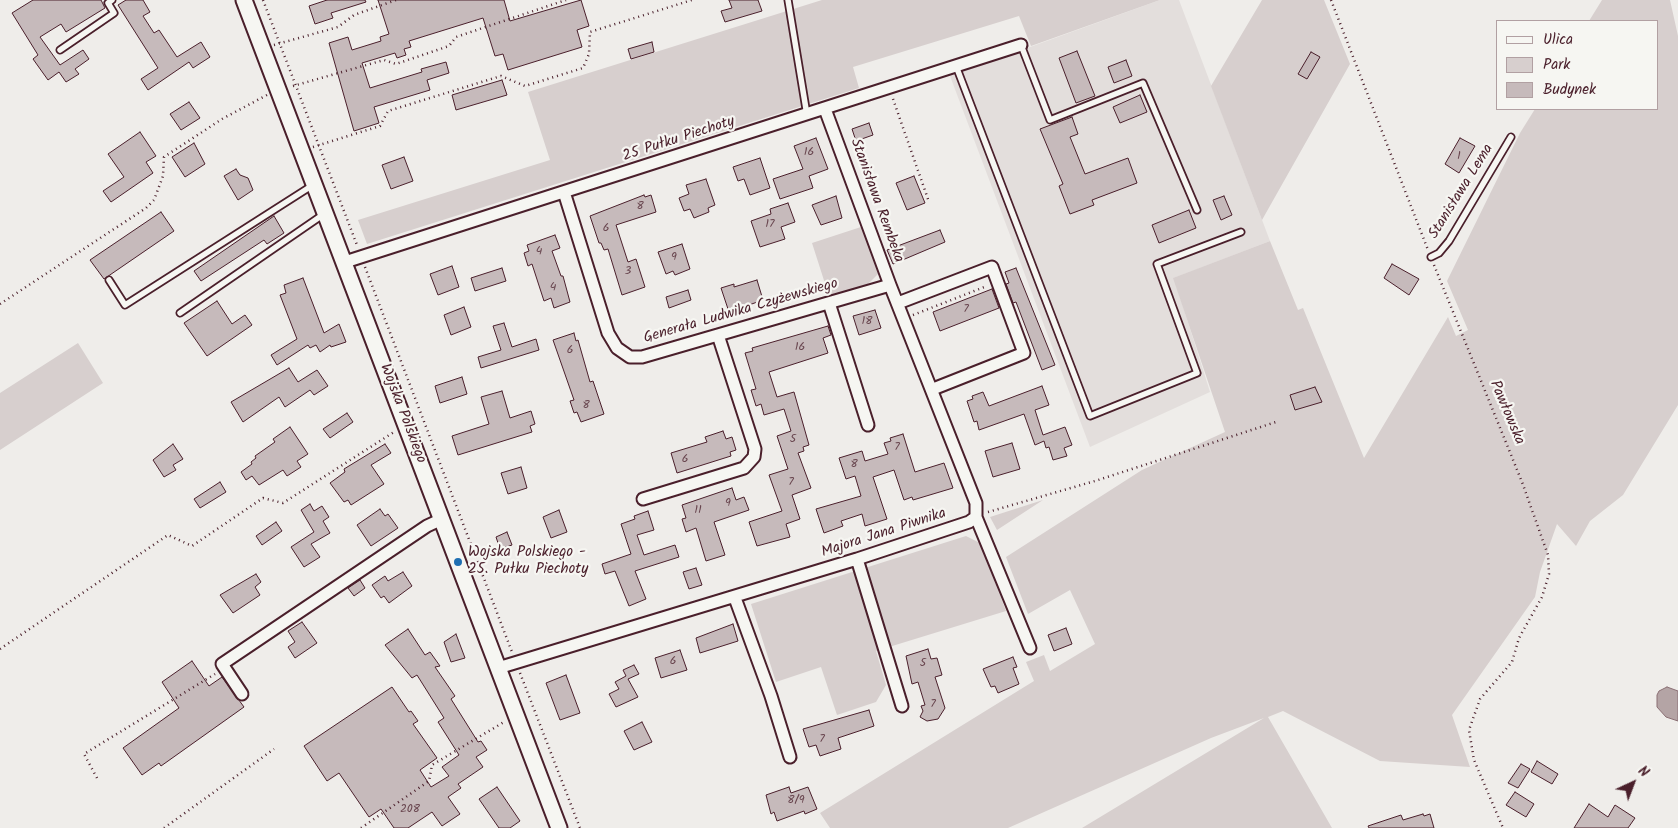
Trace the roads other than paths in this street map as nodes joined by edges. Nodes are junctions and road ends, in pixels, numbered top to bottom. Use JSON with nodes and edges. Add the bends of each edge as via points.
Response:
{"nodes":[{"id":1,"x":112,"y":0,"type":"edge"},
{"id":2,"x":244,"y":0,"type":"edge"},
{"id":3,"x":788,"y":0,"type":"edge"},
{"id":4,"x":1021,"y":46,"type":"joint"},
{"id":5,"x":60,"y":50,"type":"dead end"},
{"id":6,"x":956,"y":66,"type":"junction"},
{"id":7,"x":825,"y":109,"type":"junction"},
{"id":8,"x":807,"y":114,"type":"junction"},
{"id":9,"x":1511,"y":137,"type":"dead end"},
{"id":10,"x":315,"y":184,"type":"junction"},
{"id":11,"x":564,"y":192,"type":"junction"},
{"id":12,"x":1197,"y":210,"type":"dead end"},
{"id":13,"x":326,"y":213,"type":"junction"},
{"id":14,"x":1241,"y":232,"type":"dead end"},
{"id":15,"x":1431,"y":257,"type":"road end"},
{"id":16,"x":345,"y":262,"type":"junction"},
{"id":17,"x":109,"y":280,"type":"dead end"},
{"id":18,"x":890,"y":285,"type":"junction"},
{"id":19,"x":829,"y":302,"type":"junction"},
{"id":20,"x":898,"y":303,"type":"junction"},
{"id":21,"x":180,"y":313,"type":"dead end"},
{"id":22,"x":718,"y":335,"type":"junction"},
{"id":23,"x":933,"y":389,"type":"junction"},
{"id":24,"x":868,"y":425,"type":"dead end"},
{"id":25,"x":643,"y":499,"type":"dead end"},
{"id":26,"x":976,"y":517,"type":"junction"},
{"id":27,"x":442,"y":519,"type":"junction"},
{"id":28,"x":856,"y":559,"type":"junction"},
{"id":29,"x":735,"y":598,"type":"junction"},
{"id":30,"x":1030,"y":648,"type":"dead end"},
{"id":31,"x":498,"y":668,"type":"junction"},
{"id":32,"x":242,"y":694,"type":"dead end"},
{"id":33,"x":902,"y":706,"type":"dead end"},
{"id":34,"x":790,"y":757,"type":"dead end"},
{"id":35,"x":559,"y":828,"type":"edge"}],
"edges":[{"from":1,"to":5,"type":"lane","via":[[108,3],[114,13]]},
{"from":2,"to":10,"type":"main road","name":"Wojska Polskiego"},
{"from":3,"to":8,"type":"lane"},
{"from":4,"to":6,"type":"street","name":"25 Pułku Piechoty"},
{"from":4,"to":12,"type":"lane","via":[[1050,120],[1143,83]]},
{"from":6,"to":7,"type":"street","name":"25 Pułku Piechoty"},
{"from":6,"to":14,"type":"lane","via":[[1090,416],[1197,373],[1157,264]]},
{"from":7,"to":8,"type":"street","name":"25 Pułku Piechoty"},
{"from":7,"to":18,"type":"street","name":"Stanisława Rembeka"},
{"from":8,"to":11,"type":"street","name":"25 Pułku Piechoty"},
{"from":9,"to":15,"type":"lane","name":"Stanisława Lema","via":[[1449,240],[1439,253]]},
{"from":10,"to":13,"type":"main road","name":"Wojska Polskiego"},
{"from":10,"to":17,"type":"lane","via":[[125,305]]},
{"from":11,"to":16,"type":"street","name":"25 Pułku Piechoty"},
{"from":11,"to":22,"type":"street","name":"Generała Ludwika Czyżewskiego","via":[[606,328],[617,348],[636,358]]},
{"from":13,"to":16,"type":"main road","name":"Wojska Polskiego"},
{"from":13,"to":21,"type":"lane"},
{"from":16,"to":27,"type":"main road","name":"Wojska Polskiego"},
{"from":18,"to":19,"type":"street","name":"Generała Ludwika Czyżewskiego"},
{"from":18,"to":20,"type":"street","name":"Stanisława Rembeka"},
{"from":19,"to":22,"type":"street","name":"Generała Ludwika Czyżewskiego"},
{"from":19,"to":24,"type":"street"},
{"from":20,"to":23,"type":"street","name":"Stanisława Rembeka"},
{"from":20,"to":23,"type":"street","via":[[992,267],[1024,354]]},
{"from":22,"to":25,"type":"street","via":[[755,448],[754,457],[744,468]]},
{"from":23,"to":26,"type":"street","name":"Stanisława Rembeka","via":[[976,503]]},
{"from":26,"to":28,"type":"street","name":"Majora Jana Piwnika"},
{"from":26,"to":30,"type":"street","name":"Stanisława Rembeka"},
{"from":27,"to":31,"type":"main road","name":"Wojska Polskiego"},
{"from":27,"to":32,"type":"street","via":[[222,664]]},
{"from":28,"to":29,"type":"street","name":"Majora Jana Piwnika"},
{"from":28,"to":33,"type":"street"},
{"from":29,"to":31,"type":"street","name":"Majora Jana Piwnika"},
{"from":29,"to":34,"type":"street"},
{"from":31,"to":35,"type":"main road","name":"Wojska Polskiego"}]}
